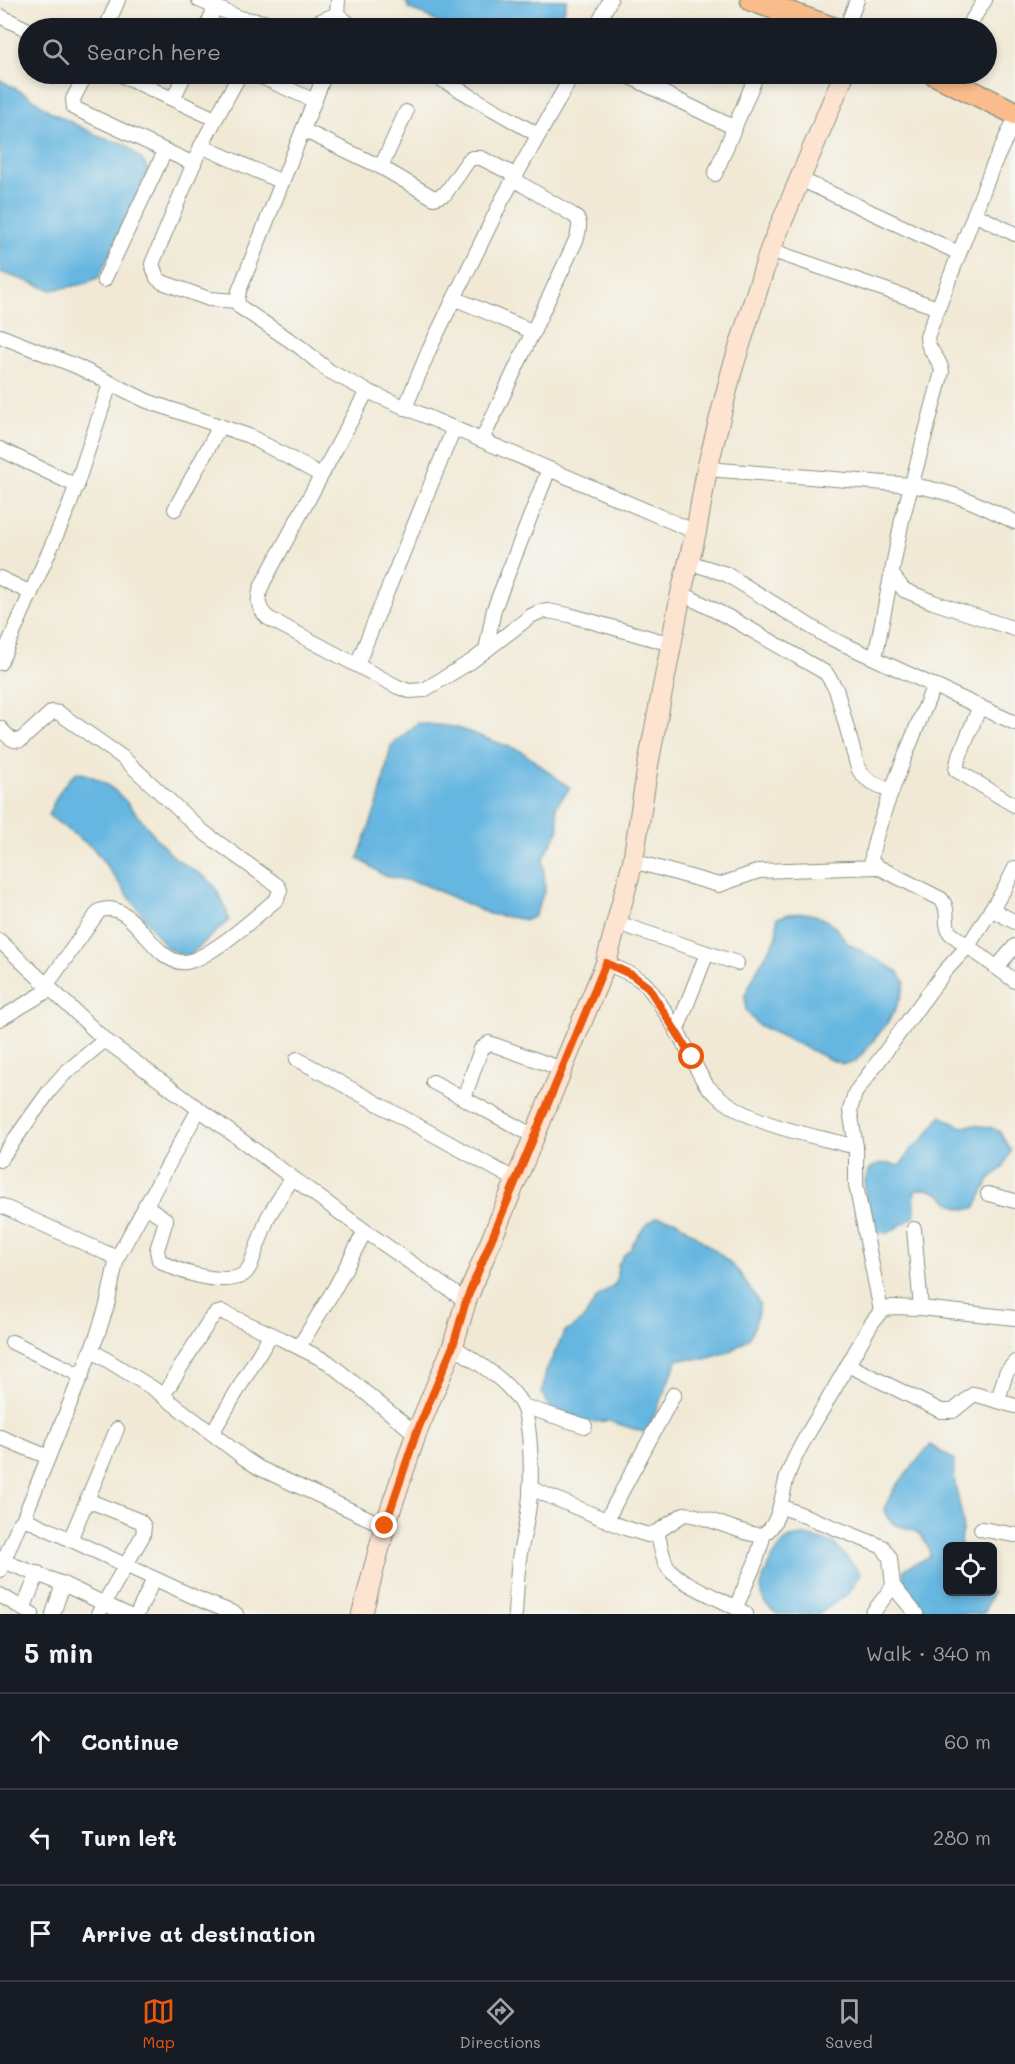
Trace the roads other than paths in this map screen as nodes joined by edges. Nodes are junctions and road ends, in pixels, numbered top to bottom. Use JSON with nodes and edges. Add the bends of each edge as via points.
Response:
{"nodes":[{"id":1,"x":118,"y":0,"type":"edge"},
{"id":2,"x":199,"y":0,"type":"edge"},
{"id":3,"x":610,"y":0,"type":"edge"},
{"id":4,"x":753,"y":0,"type":"edge"},
{"id":5,"x":857,"y":0,"type":"edge"},
{"id":6,"x":986,"y":0,"type":"edge"},
{"id":7,"x":338,"y":7,"type":"edge"},
{"id":8,"x":215,"y":8,"type":"junction"},
{"id":9,"x":0,"y":16,"type":"edge"},
{"id":10,"x":110,"y":18,"type":"edge"},
{"id":11,"x":210,"y":18,"type":"edge"},
{"id":12,"x":240,"y":18,"type":"edge"},
{"id":13,"x":327,"y":18,"type":"edge"},
{"id":14,"x":601,"y":18,"type":"edge"},
{"id":15,"x":777,"y":18,"type":"edge"},
{"id":16,"x":850,"y":18,"type":"edge"},
{"id":17,"x":974,"y":18,"type":"edge"},
{"id":18,"x":18,"y":25,"type":"edge"},
{"id":19,"x":81,"y":84,"type":"edge"},
{"id":20,"x":141,"y":84,"type":"edge"},
{"id":21,"x":180,"y":84,"type":"edge"},
{"id":22,"x":234,"y":84,"type":"edge"},
{"id":23,"x":277,"y":84,"type":"edge"},
{"id":24,"x":321,"y":84,"type":"edge"},
{"id":25,"x":449,"y":84,"type":"edge"},
{"id":26,"x":567,"y":84,"type":"edge"},
{"id":27,"x":645,"y":84,"type":"edge"},
{"id":28,"x":754,"y":84,"type":"edge"},
{"id":29,"x":840,"y":84,"type":"edge"},
{"id":30,"x":960,"y":84,"type":"edge"},
{"id":31,"x":173,"y":99,"type":"junction"},
{"id":32,"x":315,"y":101,"type":"junction"},
{"id":33,"x":406,"y":112,"type":"dead end"},
{"id":34,"x":1015,"y":112,"type":"edge"},
{"id":35,"x":215,"y":119,"type":"junction"},
{"id":36,"x":1015,"y":119,"type":"edge"},
{"id":37,"x":735,"y":128,"type":"junction"},
{"id":38,"x":303,"y":130,"type":"junction"},
{"id":39,"x":538,"y":135,"type":"junction"},
{"id":40,"x":201,"y":146,"type":"junction"},
{"id":41,"x":165,"y":151,"type":"junction"},
{"id":42,"x":194,"y":164,"type":"junction"},
{"id":43,"x":381,"y":167,"type":"junction"},
{"id":44,"x":715,"y":174,"type":"dead end"},
{"id":45,"x":514,"y":177,"type":"junction"},
{"id":46,"x":800,"y":179,"type":"junction"},
{"id":47,"x":282,"y":182,"type":"junction"},
{"id":48,"x":974,"y":214,"type":"junction"},
{"id":49,"x":1015,"y":234,"type":"edge"},
{"id":50,"x":770,"y":250,"type":"junction"},
{"id":51,"x":959,"y":253,"type":"junction"},
{"id":52,"x":104,"y":280,"type":"dead end"},
{"id":53,"x":456,"y":299,"type":"junction"},
{"id":54,"x":237,"y":301,"type":"junction"},
{"id":55,"x":938,"y":308,"type":"junction"},
{"id":56,"x":534,"y":332,"type":"junction"},
{"id":57,"x":0,"y":336,"type":"edge"},
{"id":58,"x":110,"y":384,"type":"junction"},
{"id":59,"x":367,"y":391,"type":"junction"},
{"id":60,"x":405,"y":408,"type":"junction"},
{"id":61,"x":220,"y":426,"type":"junction"},
{"id":62,"x":454,"y":429,"type":"junction"},
{"id":63,"x":482,"y":440,"type":"junction"},
{"id":64,"x":0,"y":450,"type":"edge"},
{"id":65,"x":549,"y":469,"type":"junction"},
{"id":66,"x":707,"y":470,"type":"junction"},
{"id":67,"x":321,"y":475,"type":"junction"},
{"id":68,"x":911,"y":485,"type":"junction"},
{"id":69,"x":77,"y":486,"type":"junction"},
{"id":70,"x":175,"y":509,"type":"dead end"},
{"id":71,"x":1015,"y":522,"type":"edge"},
{"id":72,"x":696,"y":532,"type":"junction"},
{"id":73,"x":688,"y":562,"type":"junction"},
{"id":74,"x":891,"y":573,"type":"junction"},
{"id":75,"x":0,"y":578,"type":"edge"},
{"id":76,"x":31,"y":593,"type":"junction"},
{"id":77,"x":681,"y":593,"type":"junction"},
{"id":78,"x":1015,"y":629,"type":"edge"},
{"id":79,"x":671,"y":644,"type":"junction"},
{"id":80,"x":486,"y":650,"type":"junction"},
{"id":81,"x":874,"y":658,"type":"junction"},
{"id":82,"x":0,"y":663,"type":"edge"},
{"id":83,"x":357,"y":665,"type":"junction"},
{"id":84,"x":934,"y":685,"type":"junction"},
{"id":85,"x":980,"y":706,"type":"junction"},
{"id":86,"x":1015,"y":723,"type":"edge"},
{"id":87,"x":0,"y":728,"type":"edge"},
{"id":88,"x":1015,"y":789,"type":"edge"},
{"id":89,"x":892,"y":791,"type":"junction"},
{"id":90,"x":1015,"y":806,"type":"edge"},
{"id":91,"x":633,"y":861,"type":"junction"},
{"id":92,"x":878,"y":867,"type":"junction"},
{"id":93,"x":1015,"y":868,"type":"edge"},
{"id":94,"x":991,"y":909,"type":"junction"},
{"id":95,"x":1015,"y":922,"type":"edge"},
{"id":96,"x":617,"y":923,"type":"junction"},
{"id":97,"x":0,"y":941,"type":"edge"},
{"id":98,"x":968,"y":946,"type":"junction"},
{"id":99,"x":1015,"y":946,"type":"edge"},
{"id":100,"x":707,"y":953,"type":"junction"},
{"id":101,"x":606,"y":963,"type":"junction"},
{"id":102,"x":737,"y":963,"type":"dead end"},
{"id":103,"x":997,"y":968,"type":"junction"},
{"id":104,"x":1015,"y":981,"type":"edge"},
{"id":105,"x":48,"y":988,"type":"junction"},
{"id":106,"x":0,"y":1019,"type":"edge"},
{"id":107,"x":676,"y":1032,"type":"junction"},
{"id":108,"x":105,"y":1040,"type":"junction"},
{"id":109,"x":297,"y":1059,"type":"dead end"},
{"id":110,"x":562,"y":1069,"type":"junction"},
{"id":111,"x":434,"y":1082,"type":"dead end"},
{"id":112,"x":464,"y":1098,"type":"junction"},
{"id":113,"x":199,"y":1109,"type":"junction"},
{"id":114,"x":534,"y":1136,"type":"junction"},
{"id":115,"x":855,"y":1147,"type":"junction"},
{"id":116,"x":0,"y":1160,"type":"edge"},
{"id":117,"x":292,"y":1178,"type":"junction"},
{"id":118,"x":516,"y":1179,"type":"junction"},
{"id":119,"x":988,"y":1194,"type":"dead end"},
{"id":120,"x":1015,"y":1201,"type":"edge"},
{"id":121,"x":0,"y":1205,"type":"edge"},
{"id":122,"x":145,"y":1205,"type":"junction"},
{"id":123,"x":914,"y":1229,"type":"dead end"},
{"id":124,"x":365,"y":1231,"type":"junction"},
{"id":125,"x":117,"y":1258,"type":"junction"},
{"id":126,"x":466,"y":1301,"type":"junction"},
{"id":127,"x":921,"y":1308,"type":"junction"},
{"id":128,"x":881,"y":1311,"type":"junction"},
{"id":129,"x":1015,"y":1316,"type":"edge"},
{"id":130,"x":271,"y":1334,"type":"junction"},
{"id":131,"x":12,"y":1342,"type":"dead end"},
{"id":132,"x":453,"y":1346,"type":"junction"},
{"id":133,"x":299,"y":1347,"type":"junction"},
{"id":134,"x":91,"y":1350,"type":"junction"},
{"id":135,"x":1015,"y":1362,"type":"edge"},
{"id":136,"x":848,"y":1365,"type":"junction"},
{"id":137,"x":82,"y":1376,"type":"junction"},
{"id":138,"x":674,"y":1394,"type":"dead end"},
{"id":139,"x":163,"y":1396,"type":"junction"},
{"id":140,"x":998,"y":1400,"type":"junction"},
{"id":141,"x":523,"y":1406,"type":"junction"},
{"id":142,"x":1015,"y":1406,"type":"edge"},
{"id":143,"x":585,"y":1426,"type":"dead end"},
{"id":144,"x":117,"y":1429,"type":"dead end"},
{"id":145,"x":212,"y":1433,"type":"junction"},
{"id":146,"x":416,"y":1434,"type":"junction"},
{"id":147,"x":0,"y":1437,"type":"edge"},
{"id":148,"x":48,"y":1457,"type":"junction"},
{"id":149,"x":530,"y":1488,"type":"junction"},
{"id":150,"x":87,"y":1500,"type":"junction"},
{"id":151,"x":780,"y":1506,"type":"junction"},
{"id":152,"x":607,"y":1519,"type":"junction"},
{"id":153,"x":23,"y":1520,"type":"junction"},
{"id":154,"x":385,"y":1526,"type":"junction"},
{"id":155,"x":981,"y":1529,"type":"dead end"},
{"id":156,"x":657,"y":1532,"type":"junction"},
{"id":157,"x":764,"y":1534,"type":"junction"},
{"id":158,"x":1015,"y":1535,"type":"edge"},
{"id":159,"x":70,"y":1540,"type":"junction"},
{"id":160,"x":1,"y":1564,"type":"edge"},
{"id":161,"x":125,"y":1566,"type":"junction"},
{"id":162,"x":38,"y":1574,"type":"junction"},
{"id":163,"x":154,"y":1579,"type":"junction"},
{"id":164,"x":63,"y":1584,"type":"junction"},
{"id":165,"x":893,"y":1586,"type":"junction"},
{"id":166,"x":0,"y":1595,"type":"edge"},
{"id":167,"x":101,"y":1609,"type":"edge"},
{"id":168,"x":741,"y":1611,"type":"edge"},
{"id":169,"x":27,"y":1612,"type":"edge"},
{"id":170,"x":52,"y":1614,"type":"edge"},
{"id":171,"x":126,"y":1614,"type":"edge"},
{"id":172,"x":137,"y":1614,"type":"edge"},
{"id":173,"x":236,"y":1614,"type":"edge"},
{"id":174,"x":362,"y":1614,"type":"edge"},
{"id":175,"x":514,"y":1614,"type":"edge"},
{"id":176,"x":872,"y":1614,"type":"edge"},
{"id":177,"x":916,"y":1614,"type":"edge"}],
"edges":[{"from":1,"to":10,"type":"street"},
{"from":2,"to":8,"type":"street"},
{"from":3,"to":14,"type":"street"},
{"from":4,"to":15,"type":"main road"},
{"from":5,"to":16,"type":"street"},
{"from":6,"to":17,"type":"street"},
{"from":7,"to":13,"type":"street"},
{"from":8,"to":11,"type":"street"},
{"from":8,"to":12,"type":"street"},
{"from":9,"to":18,"type":"street"},
{"from":19,"to":41,"type":"street","via":[[74,108]]},
{"from":20,"to":31,"type":"street"},
{"from":21,"to":31,"type":"street"},
{"from":22,"to":35,"type":"street"},
{"from":23,"to":32,"type":"street"},
{"from":24,"to":32,"type":"street"},
{"from":25,"to":39,"type":"street"},
{"from":26,"to":39,"type":"street"},
{"from":27,"to":37,"type":"street"},
{"from":28,"to":37,"type":"street"},
{"from":29,"to":46,"type":"street"},
{"from":30,"to":34,"type":"main road"},
{"from":31,"to":35,"type":"street"},
{"from":32,"to":38,"type":"street"},
{"from":33,"to":43,"type":"street"},
{"from":35,"to":40,"type":"street"},
{"from":36,"to":48,"type":"street"},
{"from":37,"to":44,"type":"street"},
{"from":38,"to":43,"type":"street"},
{"from":38,"to":47,"type":"street"},
{"from":39,"to":45,"type":"street"},
{"from":40,"to":42,"type":"street"},
{"from":40,"to":47,"type":"street"},
{"from":41,"to":42,"type":"street"},
{"from":41,"to":52,"type":"street"},
{"from":42,"to":54,"type":"street","via":[[156,253],[153,270],[162,282],[198,296]]},
{"from":43,"to":45,"type":"street","via":[[434,198],[445,194],[472,158],[481,158]]},
{"from":45,"to":53,"type":"street"},
{"from":45,"to":56,"type":"street","via":[[573,215],[580,224]]},
{"from":46,"to":50,"type":"street"},
{"from":46,"to":51,"type":"street"},
{"from":47,"to":54,"type":"street"},
{"from":48,"to":49,"type":"street"},
{"from":48,"to":51,"type":"street"},
{"from":50,"to":55,"type":"street"},
{"from":50,"to":66,"type":"street","via":[[732,370]]},
{"from":51,"to":55,"type":"street"},
{"from":53,"to":56,"type":"street"},
{"from":53,"to":60,"type":"street"},
{"from":54,"to":59,"type":"street","via":[[244,311],[329,371]]},
{"from":55,"to":68,"type":"street","via":[[927,343],[942,372]]},
{"from":56,"to":63,"type":"street"},
{"from":57,"to":58,"type":"street"},
{"from":58,"to":61,"type":"street"},
{"from":58,"to":69,"type":"street"},
{"from":59,"to":60,"type":"street"},
{"from":59,"to":67,"type":"street"},
{"from":60,"to":62,"type":"street"},
{"from":61,"to":67,"type":"street","via":[[249,436]]},
{"from":61,"to":70,"type":"street"},
{"from":62,"to":63,"type":"street"},
{"from":62,"to":83,"type":"street"},
{"from":63,"to":65,"type":"street"},
{"from":64,"to":69,"type":"street"},
{"from":65,"to":72,"type":"street"},
{"from":65,"to":80,"type":"street","via":[[494,609]]},
{"from":66,"to":68,"type":"street"},
{"from":66,"to":72,"type":"street"},
{"from":67,"to":83,"type":"street","via":[[263,583],[259,607],[268,618]]},
{"from":68,"to":71,"type":"street","via":[[968,498]]},
{"from":68,"to":74,"type":"street"},
{"from":69,"to":76,"type":"street"},
{"from":72,"to":73,"type":"street"},
{"from":73,"to":77,"type":"street"},
{"from":73,"to":81,"type":"street","via":[[726,574],[826,636]]},
{"from":74,"to":78,"type":"street","via":[[904,590]]},
{"from":74,"to":81,"type":"street"},
{"from":75,"to":76,"type":"street"},
{"from":76,"to":82,"type":"street"},
{"from":77,"to":79,"type":"street"},
{"from":77,"to":89,"type":"street","via":[[826,673],[836,689],[862,776]]},
{"from":79,"to":80,"type":"street","via":[[548,611],[531,616]]},
{"from":79,"to":91,"type":"street"},
{"from":80,"to":83,"type":"street","via":[[416,692]]},
{"from":81,"to":84,"type":"street"},
{"from":84,"to":85,"type":"street"},
{"from":84,"to":89,"type":"street"},
{"from":85,"to":86,"type":"street"},
{"from":85,"to":90,"type":"street","via":[[956,770]]},
{"from":87,"to":105,"type":"street","via":[[18,741],[51,712],[59,713],[117,753],[202,831],[280,890],[277,899],[226,939],[183,963],[164,954],[126,915],[107,908],[99,911]]},
{"from":88,"to":90,"type":"street"},
{"from":89,"to":92,"type":"street","via":[[872,849],[872,863]]},
{"from":91,"to":92,"type":"street","via":[[719,885],[759,871]]},
{"from":91,"to":96,"type":"street"},
{"from":92,"to":98,"type":"street","via":[[941,899],[947,910],[947,929]]},
{"from":93,"to":94,"type":"street"},
{"from":94,"to":95,"type":"street"},
{"from":94,"to":98,"type":"street"},
{"from":96,"to":100,"type":"street"},
{"from":96,"to":101,"type":"street"},
{"from":97,"to":105,"type":"street"},
{"from":98,"to":103,"type":"street"},
{"from":98,"to":115,"type":"street","via":[[855,1093],[850,1110]]},
{"from":99,"to":103,"type":"street"},
{"from":100,"to":102,"type":"street"},
{"from":100,"to":107,"type":"street"},
{"from":101,"to":107,"type":"street","via":[[642,981]]},
{"from":101,"to":110,"type":"street"},
{"from":103,"to":104,"type":"street"},
{"from":105,"to":106,"type":"street"},
{"from":105,"to":108,"type":"street"},
{"from":107,"to":115,"type":"street","via":[[702,1080],[740,1112]]},
{"from":108,"to":113,"type":"street"},
{"from":108,"to":116,"type":"street","via":[[50,1090]]},
{"from":109,"to":118,"type":"street"},
{"from":110,"to":112,"type":"street","via":[[489,1043],[482,1049]]},
{"from":110,"to":114,"type":"street"},
{"from":111,"to":112,"type":"street"},
{"from":112,"to":114,"type":"street"},
{"from":113,"to":117,"type":"street"},
{"from":113,"to":122,"type":"street"},
{"from":114,"to":118,"type":"street"},
{"from":115,"to":128,"type":"street","via":[[856,1185]]},
{"from":117,"to":122,"type":"street","via":[[268,1216],[246,1273],[232,1278],[195,1275],[159,1260],[157,1250],[166,1220]]},
{"from":117,"to":124,"type":"street"},
{"from":118,"to":126,"type":"street"},
{"from":119,"to":120,"type":"street"},
{"from":121,"to":125,"type":"street"},
{"from":122,"to":125,"type":"street"},
{"from":123,"to":127,"type":"street"},
{"from":124,"to":126,"type":"street"},
{"from":124,"to":133,"type":"street"},
{"from":125,"to":134,"type":"street","via":[[107,1305]]},
{"from":126,"to":132,"type":"street"},
{"from":127,"to":128,"type":"street","via":[[892,1307]]},
{"from":127,"to":129,"type":"street"},
{"from":128,"to":136,"type":"street"},
{"from":130,"to":133,"type":"street"},
{"from":130,"to":139,"type":"street","via":[[228,1314],[215,1314]]},
{"from":130,"to":145,"type":"street"},
{"from":131,"to":137,"type":"street"},
{"from":132,"to":141,"type":"street","via":[[499,1379]]},
{"from":132,"to":146,"type":"street"},
{"from":133,"to":146,"type":"street","via":[[328,1362]]},
{"from":134,"to":137,"type":"street"},
{"from":134,"to":139,"type":"street"},
{"from":135,"to":140,"type":"street","via":[[1006,1373]]},
{"from":136,"to":140,"type":"street","via":[[941,1411],[953,1411],[974,1394]]},
{"from":136,"to":151,"type":"street","via":[[797,1453]]},
{"from":137,"to":148,"type":"street"},
{"from":138,"to":152,"type":"street"},
{"from":139,"to":145,"type":"street"},
{"from":140,"to":142,"type":"street"},
{"from":141,"to":143,"type":"street"},
{"from":141,"to":149,"type":"street","via":[[529,1430]]},
{"from":144,"to":150,"type":"street"},
{"from":145,"to":154,"type":"street","via":[[259,1468]]},
{"from":146,"to":154,"type":"street"},
{"from":147,"to":148,"type":"street"},
{"from":148,"to":153,"type":"street"},
{"from":149,"to":152,"type":"street"},
{"from":149,"to":175,"type":"street"},
{"from":150,"to":159,"type":"street"},
{"from":150,"to":161,"type":"street","via":[[144,1526]]},
{"from":151,"to":157,"type":"street"},
{"from":151,"to":165,"type":"street","via":[[883,1547],[890,1558]]},
{"from":152,"to":156,"type":"street","via":[[638,1533]]},
{"from":153,"to":159,"type":"street"},
{"from":153,"to":160,"type":"street"},
{"from":154,"to":174,"type":"street"},
{"from":155,"to":158,"type":"street"},
{"from":156,"to":157,"type":"street","via":[[684,1514]]},
{"from":156,"to":168,"type":"street","via":[[666,1565],[675,1575]]},
{"from":157,"to":168,"type":"street"},
{"from":159,"to":161,"type":"street"},
{"from":160,"to":162,"type":"street"},
{"from":161,"to":163,"type":"street"},
{"from":161,"to":167,"type":"street"},
{"from":162,"to":164,"type":"street"},
{"from":162,"to":169,"type":"street"},
{"from":163,"to":172,"type":"street"},
{"from":163,"to":173,"type":"street"},
{"from":164,"to":167,"type":"street"},
{"from":164,"to":170,"type":"street"},
{"from":165,"to":176,"type":"street"},
{"from":165,"to":177,"type":"street"},
{"from":166,"to":169,"type":"street"},
{"from":167,"to":171,"type":"street"}]}
